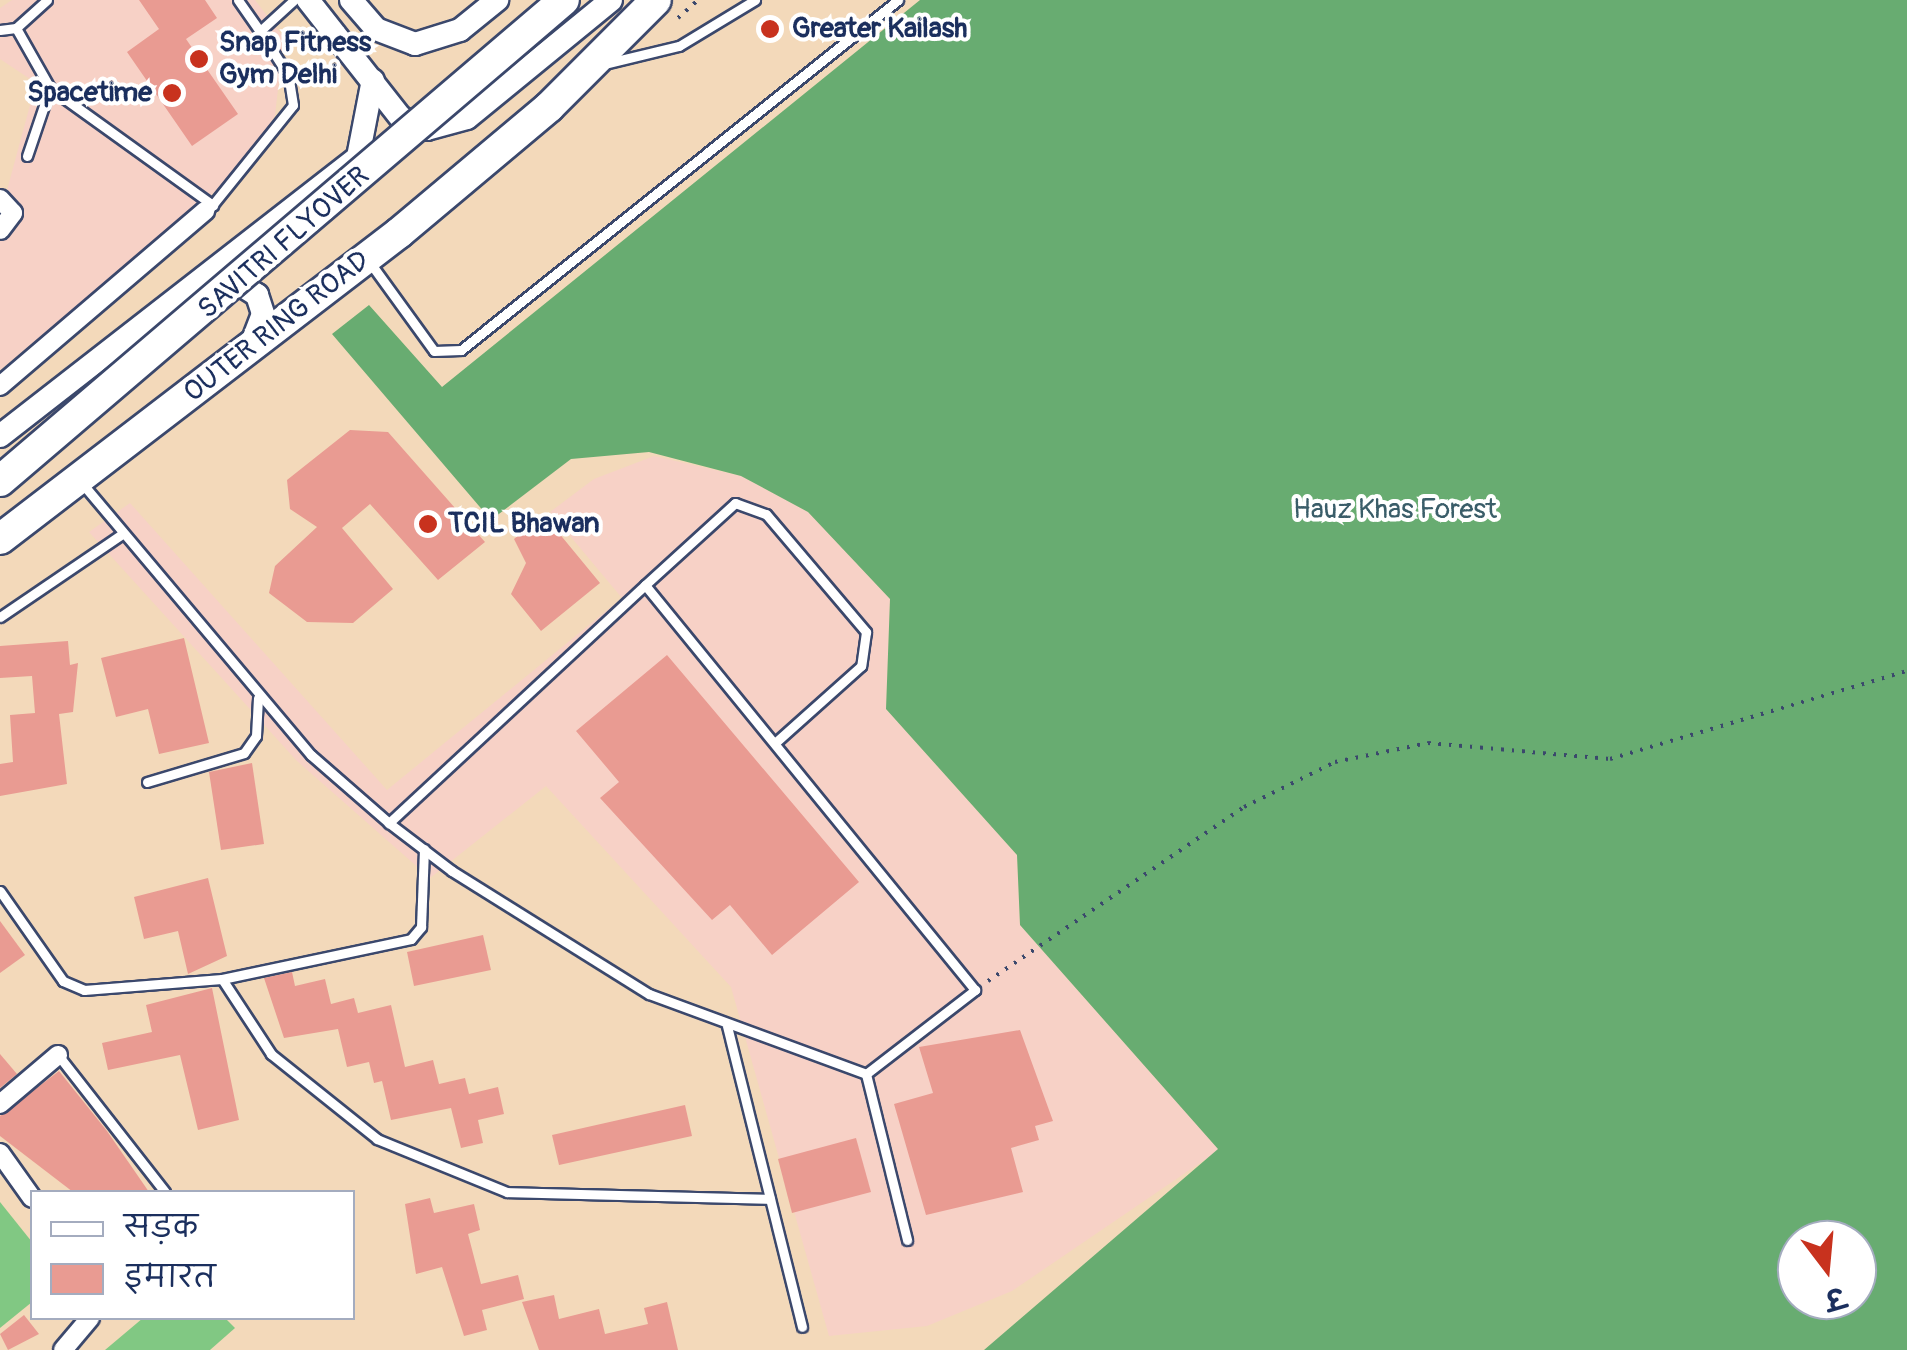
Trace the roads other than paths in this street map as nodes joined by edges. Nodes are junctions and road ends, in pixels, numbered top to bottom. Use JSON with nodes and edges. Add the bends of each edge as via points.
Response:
{"nodes":[{"id":1,"x":47,"y":0,"type":"edge"},
{"id":2,"x":238,"y":0,"type":"edge"},
{"id":3,"x":294,"y":0,"type":"edge"},
{"id":4,"x":308,"y":0,"type":"edge"},
{"id":5,"x":352,"y":0,"type":"edge"},
{"id":6,"x":497,"y":0,"type":"edge"},
{"id":7,"x":564,"y":0,"type":"edge"},
{"id":8,"x":611,"y":0,"type":"edge"},
{"id":9,"x":656,"y":0,"type":"edge"},
{"id":10,"x":755,"y":0,"type":"edge"},
{"id":11,"x":898,"y":0,"type":"edge"},
{"id":12,"x":16,"y":28,"type":"junction"},
{"id":13,"x":0,"y":30,"type":"edge"},
{"id":14,"x":260,"y":31,"type":"junction"},
{"id":15,"x":578,"y":70,"type":"junction"},
{"id":16,"x":373,"y":80,"type":"junction"},
{"id":17,"x":50,"y":88,"type":"junction"},
{"id":18,"x":28,"y":156,"type":"dead end"},
{"id":19,"x":0,"y":199,"type":"edge"},
{"id":20,"x":209,"y":208,"type":"junction"},
{"id":21,"x":0,"y":230,"type":"edge"},
{"id":22,"x":366,"y":258,"type":"junction"},
{"id":23,"x":202,"y":278,"type":"junction"},
{"id":24,"x":246,"y":350,"type":"junction"},
{"id":25,"x":0,"y":386,"type":"edge"},
{"id":26,"x":0,"y":436,"type":"edge"},
{"id":27,"x":79,"y":479,"type":"junction"},
{"id":28,"x":0,"y":481,"type":"edge"},
{"id":29,"x":122,"y":534,"type":"junction"},
{"id":30,"x":0,"y":539,"type":"edge"},
{"id":31,"x":645,"y":586,"type":"junction"},
{"id":32,"x":0,"y":617,"type":"edge"},
{"id":33,"x":258,"y":698,"type":"junction"},
{"id":34,"x":776,"y":743,"type":"junction"},
{"id":35,"x":147,"y":782,"type":"dead end"},
{"id":36,"x":389,"y":823,"type":"junction"},
{"id":37,"x":424,"y":850,"type":"junction"},
{"id":38,"x":0,"y":891,"type":"edge"},
{"id":39,"x":222,"y":979,"type":"junction"},
{"id":40,"x":727,"y":1026,"type":"junction"},
{"id":41,"x":58,"y":1055,"type":"joint"},
{"id":42,"x":866,"y":1074,"type":"junction"},
{"id":43,"x":0,"y":1104,"type":"edge"},
{"id":44,"x":0,"y":1153,"type":"edge"},
{"id":45,"x":163,"y":1190,"type":"edge"},
{"id":46,"x":30,"y":1195,"type":"edge"},
{"id":47,"x":770,"y":1200,"type":"junction"},
{"id":48,"x":907,"y":1240,"type":"dead end"},
{"id":49,"x":88,"y":1320,"type":"edge"},
{"id":50,"x":802,"y":1327,"type":"dead end"},
{"id":51,"x":62,"y":1350,"type":"edge"}],
"edges":[{"from":1,"to":12,"type":"lane"},
{"from":2,"to":14,"type":"lane"},
{"from":3,"to":14,"type":"lane"},
{"from":4,"to":16,"type":"street"},
{"from":5,"to":6,"type":"street","via":[[376,29],[415,44],[460,30]]},
{"from":7,"to":28,"type":"main road","name":"SAVITRI FLYOVER","bridge":true},
{"from":8,"to":16,"type":"street","via":[[467,118],[442,129],[413,126]]},
{"from":9,"to":15,"type":"main road","name":"OUTER RING ROAD"},
{"from":10,"to":15,"type":"lane","via":[[679,46]]},
{"from":11,"to":22,"type":"lane","via":[[461,350],[434,351]]},
{"from":12,"to":13,"type":"lane"},
{"from":12,"to":17,"type":"lane"},
{"from":14,"to":20,"type":"lane","via":[[288,75],[293,105]]},
{"from":15,"to":22,"type":"main road","name":"OUTER RING ROAD","via":[[549,108]]},
{"from":16,"to":23,"type":"street","via":[[358,156]]},
{"from":17,"to":18,"type":"lane"},
{"from":17,"to":20,"type":"lane"},
{"from":19,"to":21,"type":"street","via":[[13,213]]},
{"from":20,"to":25,"type":"street"},
{"from":22,"to":24,"type":"main road","name":"OUTER RING ROAD"},
{"from":23,"to":24,"type":"street","via":[[242,280],[257,295],[261,324]]},
{"from":23,"to":26,"type":"street"},
{"from":24,"to":27,"type":"main road","name":"OUTER RING ROAD"},
{"from":27,"to":29,"type":"lane"},
{"from":27,"to":30,"type":"main road","name":"OUTER RING ROAD"},
{"from":29,"to":32,"type":"lane"},
{"from":29,"to":33,"type":"lane"},
{"from":31,"to":34,"type":"lane"},
{"from":31,"to":34,"type":"lane","via":[[735,503],[766,514],[866,632],[861,666]]},
{"from":31,"to":36,"type":"lane"},
{"from":33,"to":35,"type":"lane","via":[[256,736],[244,752]]},
{"from":33,"to":36,"type":"lane"},
{"from":34,"to":42,"type":"lane","via":[[976,990]]},
{"from":36,"to":37,"type":"lane"},
{"from":37,"to":39,"type":"lane","via":[[421,927],[411,939]]},
{"from":37,"to":40,"type":"lane","via":[[601,967]]},
{"from":38,"to":39,"type":"lane","via":[[74,986]]},
{"from":39,"to":47,"type":"lane","via":[[271,1054],[378,1139],[491,1186],[628,1200]]},
{"from":40,"to":42,"type":"lane"},
{"from":40,"to":47,"type":"lane"},
{"from":41,"to":43,"type":"street"},
{"from":41,"to":45,"type":"lane"},
{"from":42,"to":48,"type":"lane"},
{"from":44,"to":46,"type":"street"},
{"from":47,"to":50,"type":"lane"},
{"from":49,"to":51,"type":"street"}]}
